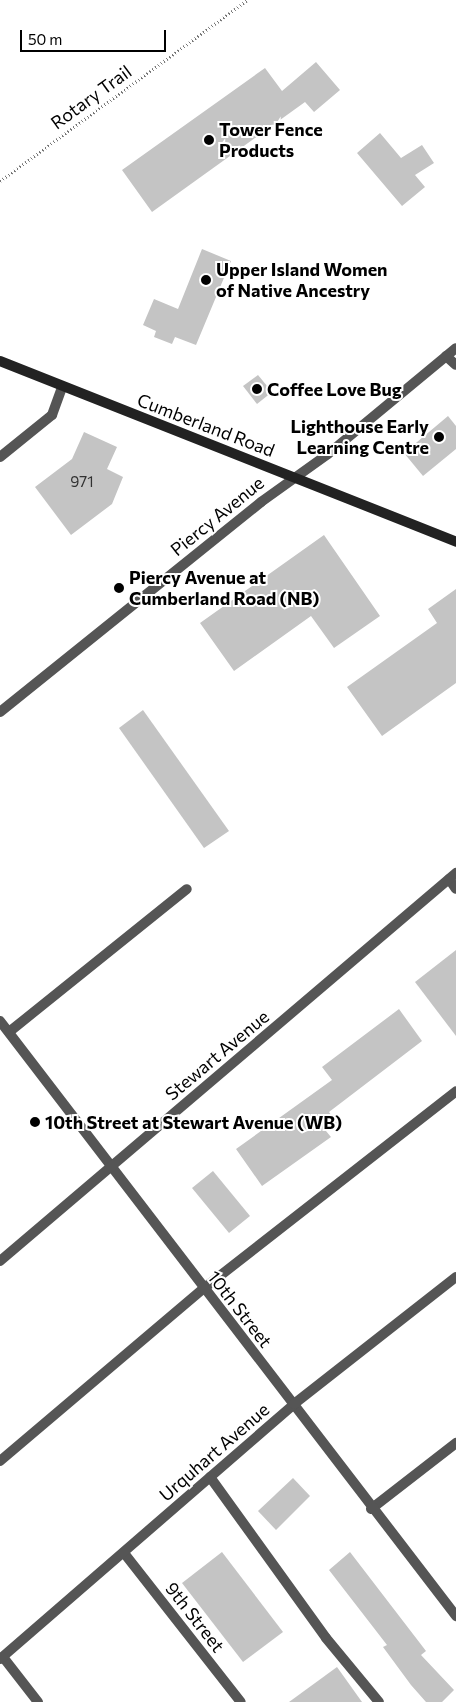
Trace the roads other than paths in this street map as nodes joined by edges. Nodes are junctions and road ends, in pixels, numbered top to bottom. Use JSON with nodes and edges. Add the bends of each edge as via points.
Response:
{"nodes":[{"id":1,"x":456,"y":348,"type":"edge"},
{"id":2,"x":446,"y":356,"type":"junction"},
{"id":3,"x":0,"y":361,"type":"edge"},
{"id":4,"x":456,"y":365,"type":"edge"},
{"id":5,"x":62,"y":387,"type":"junction"},
{"id":6,"x":0,"y":457,"type":"edge"},
{"id":7,"x":294,"y":477,"type":"junction"},
{"id":8,"x":456,"y":542,"type":"edge"},
{"id":9,"x":0,"y":712,"type":"edge"},
{"id":10,"x":452,"y":876,"type":"edge"},
{"id":11,"x":187,"y":889,"type":"dead end"},
{"id":12,"x":456,"y":889,"type":"edge"},
{"id":13,"x":0,"y":1021,"type":"edge"},
{"id":14,"x":9,"y":1032,"type":"junction"},
{"id":15,"x":456,"y":1092,"type":"edge"},
{"id":16,"x":111,"y":1166,"type":"junction"},
{"id":17,"x":0,"y":1261,"type":"edge"},
{"id":18,"x":456,"y":1277,"type":"edge"},
{"id":19,"x":203,"y":1289,"type":"junction"},
{"id":20,"x":294,"y":1404,"type":"junction"},
{"id":21,"x":456,"y":1442,"type":"edge"},
{"id":22,"x":0,"y":1461,"type":"edge"},
{"id":23,"x":210,"y":1477,"type":"junction"},
{"id":24,"x":371,"y":1509,"type":"junction"},
{"id":25,"x":124,"y":1553,"type":"junction"},
{"id":26,"x":456,"y":1616,"type":"edge"},
{"id":27,"x":1,"y":1658,"type":"edge"},
{"id":28,"x":38,"y":1702,"type":"edge"},
{"id":29,"x":241,"y":1702,"type":"edge"},
{"id":30,"x":379,"y":1702,"type":"edge"}],
"edges":[{"from":1,"to":2,"type":"street","name":"Piercy Avenue"},
{"from":2,"to":4,"type":"street"},
{"from":2,"to":7,"type":"street","name":"Piercy Avenue","via":[[328,454]]},
{"from":3,"to":5,"type":"street","name":"Cumberland Road"},
{"from":5,"to":6,"type":"street","via":[[52,415]]},
{"from":5,"to":7,"type":"street","name":"Cumberland Road"},
{"from":7,"to":8,"type":"street","name":"Cumberland Road"},
{"from":7,"to":9,"type":"street","name":"Piercy Avenue"},
{"from":10,"to":12,"type":"street"},
{"from":10,"to":16,"type":"street","name":"Stewart Avenue"},
{"from":11,"to":14,"type":"street"},
{"from":13,"to":14,"type":"street","name":"10th Street"},
{"from":14,"to":16,"type":"street","name":"10th Street"},
{"from":15,"to":19,"type":"street"},
{"from":16,"to":17,"type":"street","name":"Stewart Avenue"},
{"from":16,"to":19,"type":"street","name":"10th Street"},
{"from":18,"to":20,"type":"street","name":"Urquhart Avenue"},
{"from":19,"to":20,"type":"street","name":"10th Street"},
{"from":19,"to":22,"type":"street"},
{"from":20,"to":23,"type":"street","name":"Urquhart Avenue"},
{"from":20,"to":24,"type":"street","name":"10th Street"},
{"from":21,"to":24,"type":"street"},
{"from":23,"to":25,"type":"street","name":"Urquhart Avenue"},
{"from":23,"to":30,"type":"street","via":[[326,1638]]},
{"from":24,"to":26,"type":"street","name":"10th Street"},
{"from":25,"to":27,"type":"street","name":"Urquhart Avenue"},
{"from":25,"to":29,"type":"street","name":"9th Street"},
{"from":27,"to":28,"type":"street"}]}
